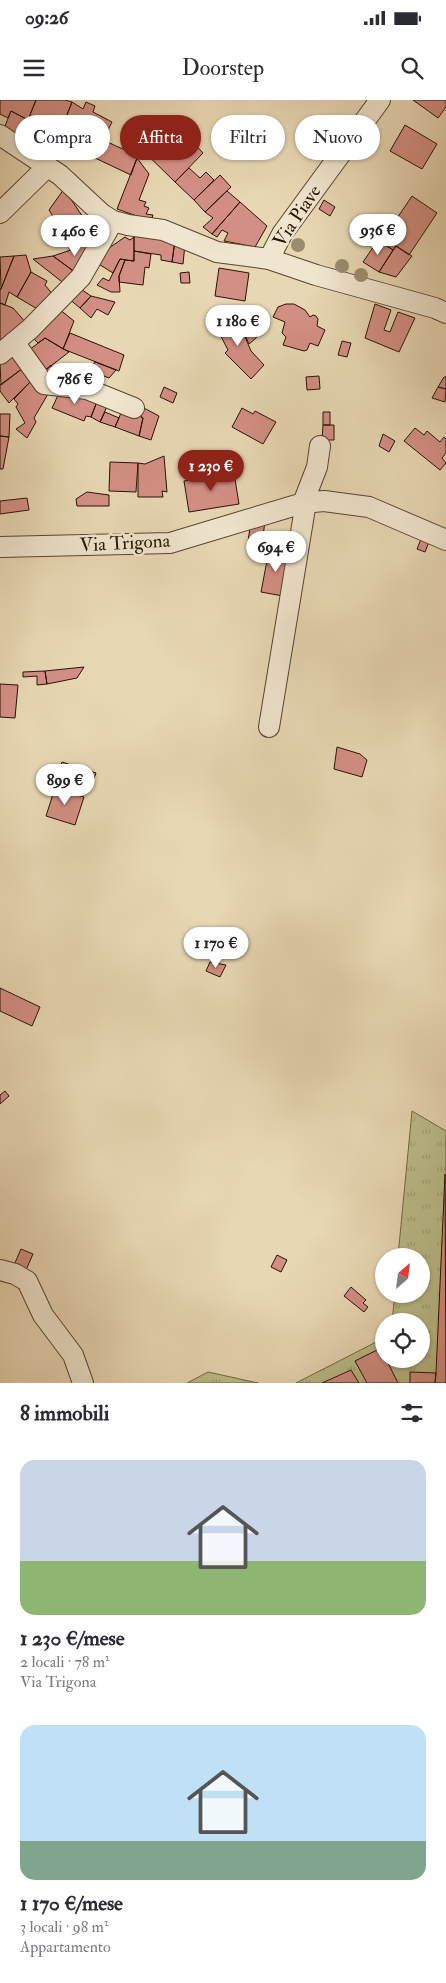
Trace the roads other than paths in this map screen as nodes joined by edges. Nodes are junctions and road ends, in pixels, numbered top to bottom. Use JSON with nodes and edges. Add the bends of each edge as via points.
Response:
{"nodes":[{"id":1,"x":380,"y":100,"type":"edge"},
{"id":2,"x":0,"y":134,"type":"edge"},
{"id":3,"x":48,"y":166,"type":"junction"},
{"id":4,"x":0,"y":213,"type":"edge"},
{"id":5,"x":113,"y":220,"type":"junction"},
{"id":6,"x":269,"y":259,"type":"junction"},
{"id":7,"x":446,"y":313,"type":"edge"},
{"id":8,"x":7,"y":348,"type":"edge"},
{"id":9,"x":134,"y":408,"type":"dead end"},
{"id":10,"x":320,"y":446,"type":"dead end"},
{"id":11,"x":305,"y":502,"type":"junction"},
{"id":12,"x":446,"y":540,"type":"edge"},
{"id":13,"x":0,"y":547,"type":"edge"},
{"id":14,"x":270,"y":727,"type":"dead end"},
{"id":15,"x":0,"y":1270,"type":"edge"},
{"id":16,"x":83,"y":1383,"type":"edge"}],
"edges":[{"from":1,"to":6,"type":"street","name":"Via Piave","via":[[282,234]]},
{"from":2,"to":3,"type":"street"},
{"from":3,"to":4,"type":"street"},
{"from":3,"to":5,"type":"street"},
{"from":5,"to":6,"type":"street","via":[[163,230],[217,252]]},
{"from":5,"to":8,"type":"street","via":[[80,277]]},
{"from":6,"to":7,"type":"street"},
{"from":8,"to":9,"type":"street","via":[[44,384],[87,389]]},
{"from":10,"to":11,"type":"street","via":[[317,467]]},
{"from":11,"to":12,"type":"street","name":"Via Trigona","via":[[331,501],[369,507]]},
{"from":11,"to":13,"type":"street","name":"Via Trigona","via":[[170,543]]},
{"from":11,"to":14,"type":"street"},
{"from":15,"to":16,"type":"street","via":[[27,1281],[43,1315],[73,1355]]}]}
